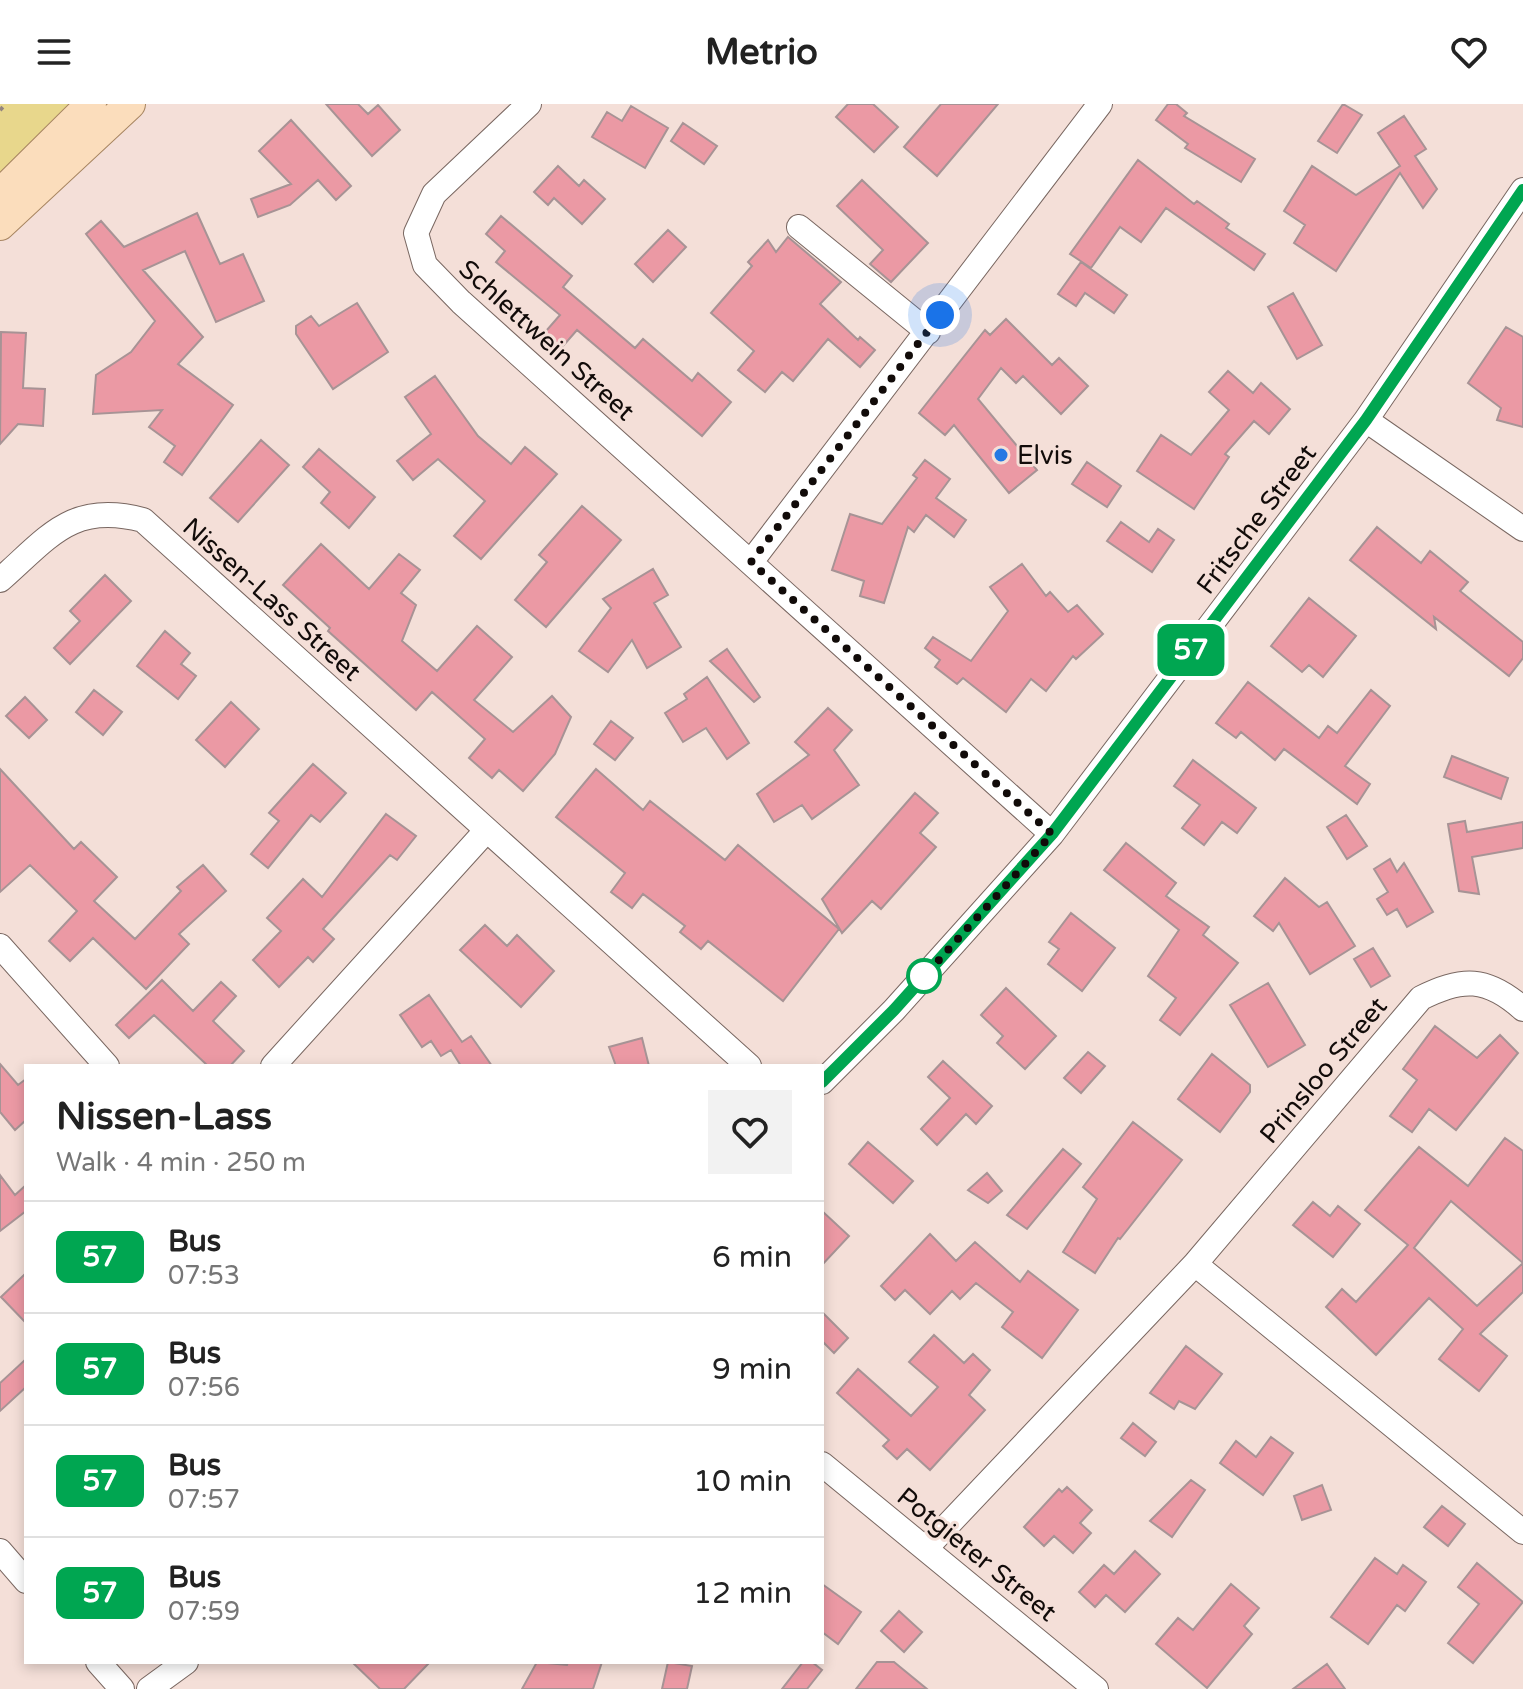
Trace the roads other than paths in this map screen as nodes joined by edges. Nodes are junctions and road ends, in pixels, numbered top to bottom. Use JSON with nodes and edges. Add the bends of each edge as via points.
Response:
{"nodes":[{"id":1,"x":130,"y":104,"type":"edge"},
{"id":2,"x":529,"y":104,"type":"edge"},
{"id":3,"x":1100,"y":104,"type":"edge"},
{"id":4,"x":86,"y":107,"type":"edge"},
{"id":5,"x":1523,"y":190,"type":"edge"},
{"id":6,"x":0,"y":194,"type":"edge"},
{"id":7,"x":0,"y":225,"type":"edge"},
{"id":8,"x":799,"y":227,"type":"dead end"},
{"id":9,"x":928,"y":332,"type":"junction"},
{"id":10,"x":1366,"y":420,"type":"junction"},
{"id":11,"x":1523,"y":529,"type":"edge"},
{"id":12,"x":751,"y":562,"type":"junction"},
{"id":13,"x":0,"y":580,"type":"edge"},
{"id":14,"x":485,"y":832,"type":"junction"},
{"id":15,"x":1052,"y":834,"type":"junction"},
{"id":16,"x":0,"y":946,"type":"edge"},
{"id":17,"x":1523,"y":1009,"type":"edge"},
{"id":18,"x":105,"y":1064,"type":"edge"},
{"id":19,"x":275,"y":1064,"type":"edge"},
{"id":20,"x":747,"y":1064,"type":"edge"},
{"id":21,"x":824,"y":1080,"type":"edge"},
{"id":22,"x":1195,"y":1264,"type":"junction"},
{"id":23,"x":824,"y":1466,"type":"edge"},
{"id":24,"x":1523,"y":1532,"type":"edge"},
{"id":25,"x":926,"y":1548,"type":"junction"},
{"id":26,"x":0,"y":1551,"type":"edge"},
{"id":27,"x":24,"y":1579,"type":"edge"},
{"id":28,"x":100,"y":1664,"type":"edge"},
{"id":29,"x":183,"y":1664,"type":"edge"},
{"id":30,"x":122,"y":1689,"type":"edge"},
{"id":31,"x":149,"y":1689,"type":"edge"},
{"id":32,"x":1096,"y":1689,"type":"edge"}],
"edges":[{"from":1,"to":7,"type":"main road"},
{"from":2,"to":12,"type":"street","name":"Schlettwein Street","via":[[434,194],[416,233],[425,265]]},
{"from":3,"to":9,"type":"street"},
{"from":4,"to":6,"type":"main road"},
{"from":5,"to":10,"type":"street","name":"Fritsche Street"},
{"from":8,"to":9,"type":"street"},
{"from":9,"to":12,"type":"street"},
{"from":10,"to":11,"type":"street"},
{"from":10,"to":15,"type":"street","name":"Fritsche Street"},
{"from":12,"to":15,"type":"street","name":"Schlettwein Street"},
{"from":13,"to":14,"type":"street","name":"Nissen-Lass Street","via":[[59,528],[84,516],[113,512],[143,520]]},
{"from":14,"to":19,"type":"street"},
{"from":14,"to":20,"type":"street","name":"Nissen-Lass Street"},
{"from":15,"to":21,"type":"street","name":"Fritsche Street"},
{"from":16,"to":18,"type":"street"},
{"from":17,"to":22,"type":"street","name":"Prinsloo Street","via":[[1479,982],[1449,983],[1421,998]]},
{"from":22,"to":24,"type":"street"},
{"from":22,"to":25,"type":"street","name":"Prinsloo Street"},
{"from":23,"to":25,"type":"street","name":"Potgieter Street"},
{"from":25,"to":32,"type":"street","name":"Potgieter Street"},
{"from":26,"to":27,"type":"street"},
{"from":28,"to":30,"type":"street"},
{"from":29,"to":31,"type":"street"}]}
